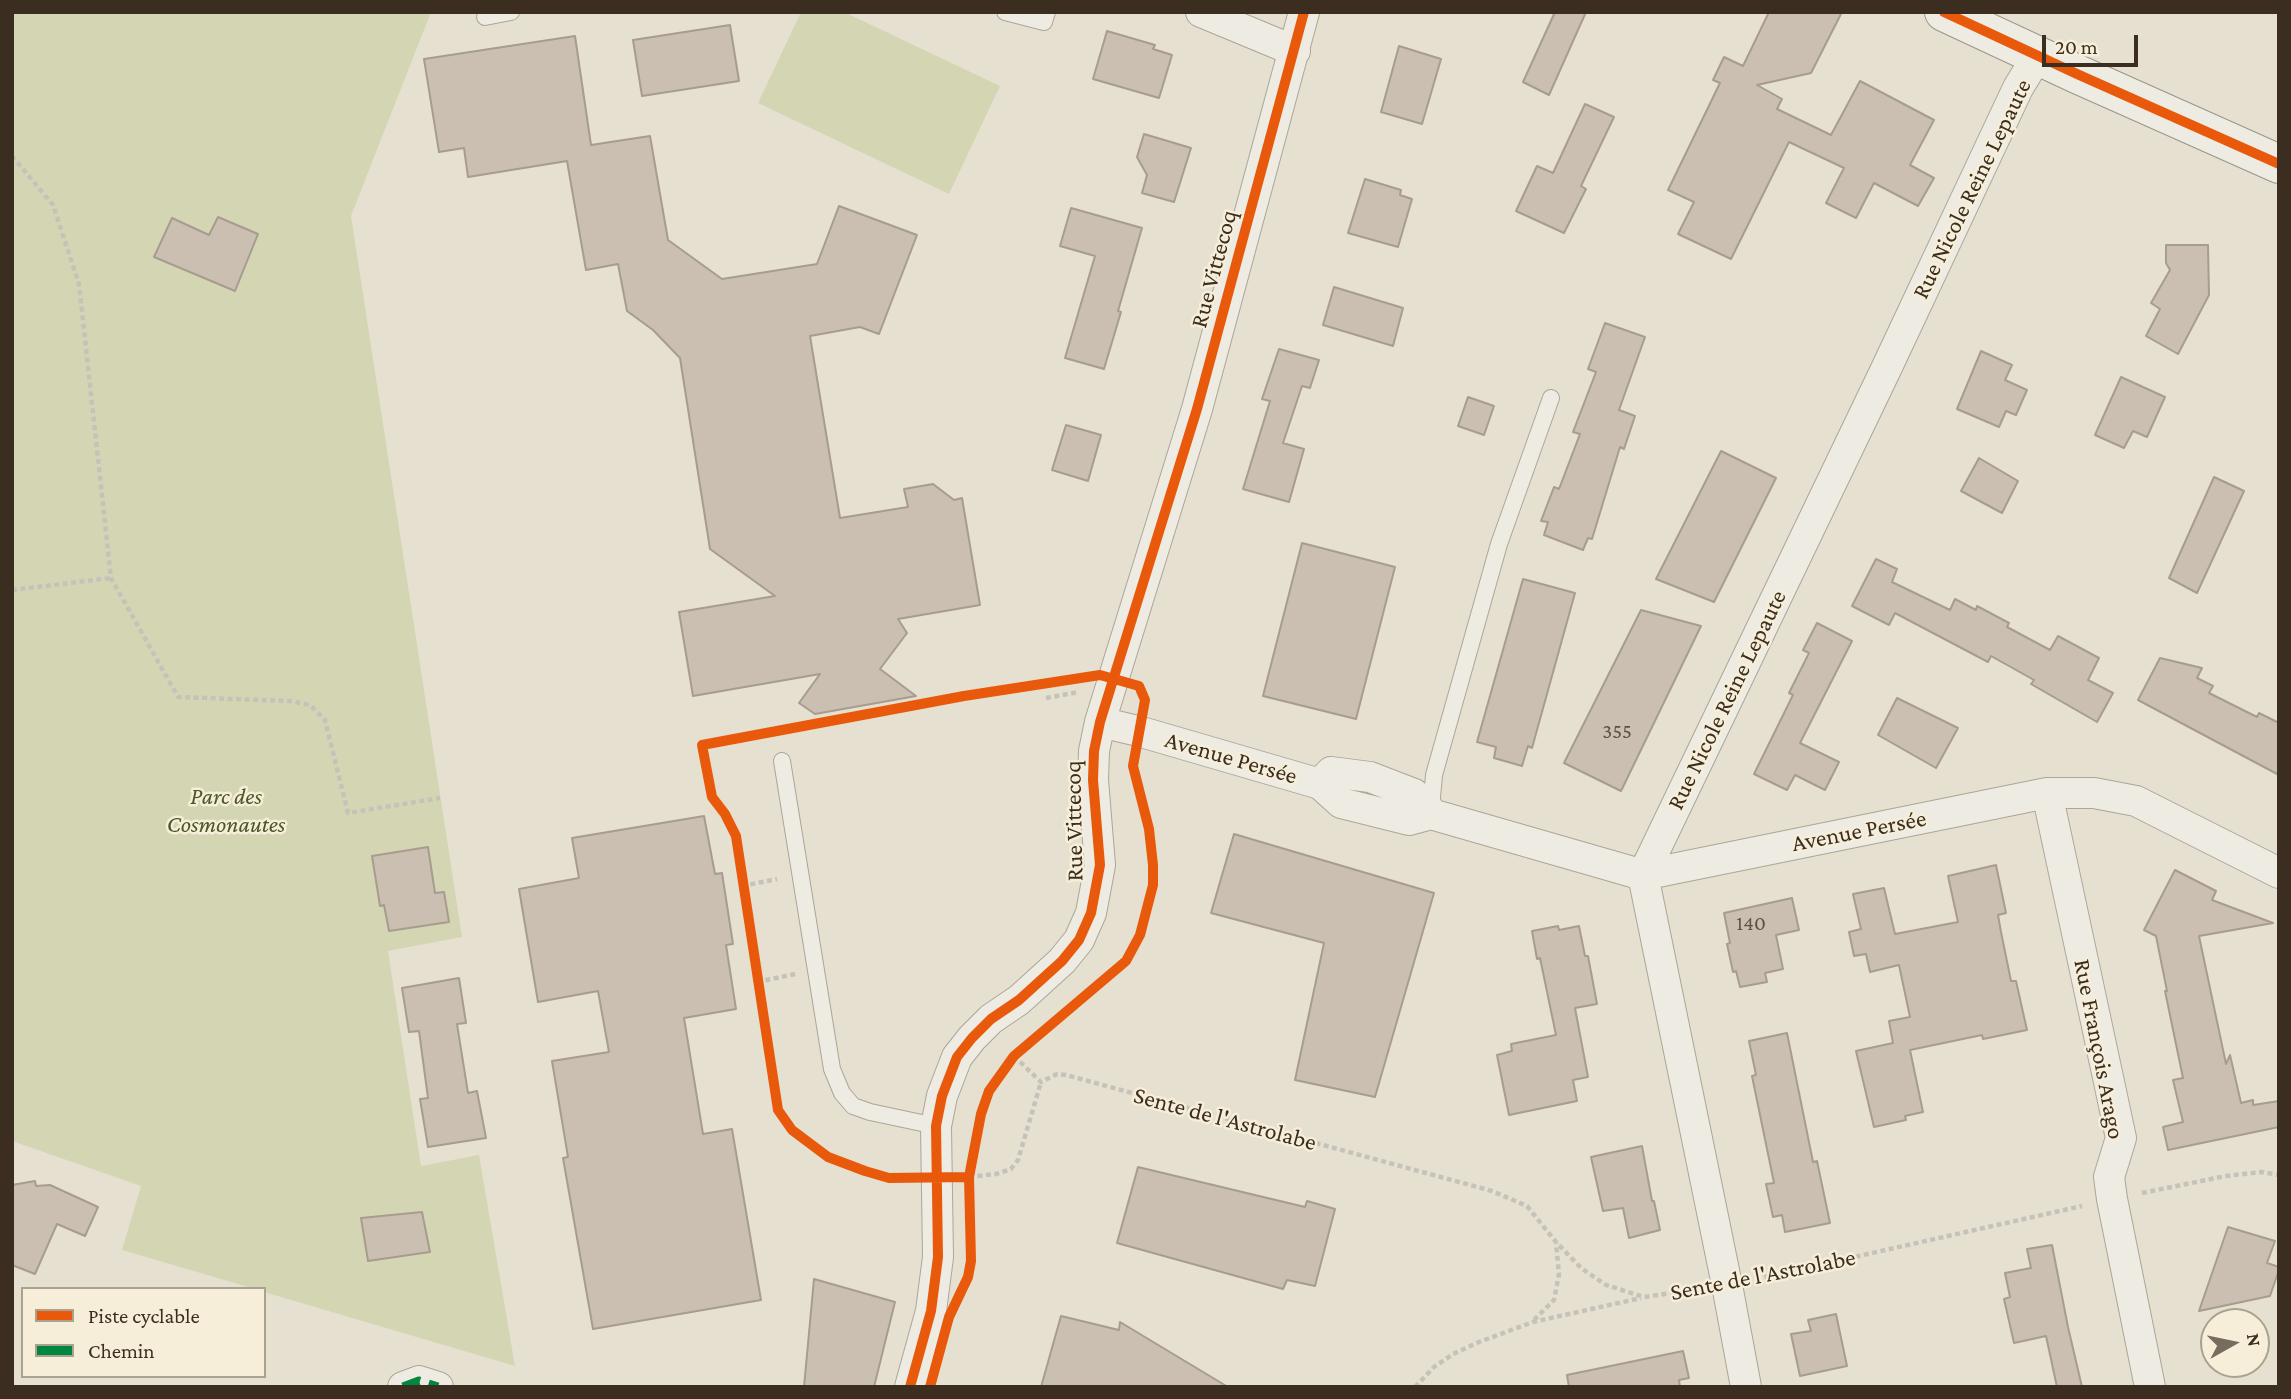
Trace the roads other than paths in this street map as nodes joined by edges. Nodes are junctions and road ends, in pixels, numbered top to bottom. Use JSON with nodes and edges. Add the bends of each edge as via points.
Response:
{"nodes":[{"id":1,"x":511,"y":12,"type":"edge"},
{"id":2,"x":1006,"y":12,"type":"edge"},
{"id":3,"x":1047,"y":12,"type":"edge"},
{"id":4,"x":1201,"y":12,"type":"edge"},
{"id":5,"x":1304,"y":12,"type":"edge"},
{"id":6,"x":1944,"y":12,"type":"edge"},
{"id":7,"x":485,"y":17,"type":"dead end"},
{"id":8,"x":1989,"y":22,"type":"edge"},
{"id":9,"x":1295,"y":51,"type":"junction"},
{"id":10,"x":2038,"y":55,"type":"junction"},
{"id":11,"x":2279,"y":164,"type":"edge"},
{"id":12,"x":1551,"y":398,"type":"dead end"},
{"id":13,"x":1100,"y":722,"type":"junction"},
{"id":14,"x":782,"y":761,"type":"dead end"},
{"id":15,"x":2048,"y":793,"type":"junction"},
{"id":16,"x":1430,"y":814,"type":"junction"},
{"id":17,"x":2279,"y":873,"type":"edge"},
{"id":18,"x":1643,"y":875,"type":"junction"},
{"id":19,"x":936,"y":1126,"type":"junction"},
{"id":20,"x":403,"y":1387,"type":"edge"},
{"id":21,"x":438,"y":1387,"type":"edge"},
{"id":22,"x":910,"y":1387,"type":"edge"},
{"id":23,"x":1746,"y":1387,"type":"edge"},
{"id":24,"x":2150,"y":1387,"type":"edge"}],
"edges":[{"from":1,"to":7,"type":"lane"},
{"from":2,"to":3,"type":"lane","via":[[1044,22]]},
{"from":4,"to":9,"type":"street"},
{"from":5,"to":9,"type":"street","name":"Rue Vittecoq"},
{"from":6,"to":8,"type":"main road"},
{"from":8,"to":10,"type":"main road"},
{"from":9,"to":13,"type":"street","name":"Rue Vittecoq","via":[[1198,409]]},
{"from":10,"to":11,"type":"main road"},
{"from":10,"to":18,"type":"street","name":"Rue Nicole Reine Lepaute","via":[[2018,88]]},
{"from":12,"to":16,"type":"lane","via":[[1499,544],[1433,775]]},
{"from":13,"to":16,"type":"street","name":"Avenue Persée","via":[[1320,784],[1340,803],[1409,820]]},
{"from":13,"to":19,"type":"street","name":"Rue Vittecoq","via":[[1093,771],[1100,865],[1091,913],[1079,940],[1062,961],[991,1019],[957,1057]]},
{"from":14,"to":19,"type":"lane","via":[[832,1069],[842,1093],[853,1106],[870,1112]]},
{"from":15,"to":17,"type":"street","name":"Avenue Persée","via":[[2094,793],[2136,802]]},
{"from":15,"to":18,"type":"street","name":"Avenue Persée"},
{"from":15,"to":24,"type":"street","name":"Rue François Arago","via":[[2121,1138],[2109,1177]]},
{"from":16,"to":18,"type":"street","name":"Avenue Persée"},
{"from":18,"to":23,"type":"street"},
{"from":19,"to":22,"type":"street","name":"Rue Vittecoq","via":[[938,1257],[931,1311]]},
{"from":20,"to":21,"type":"street","via":[[419,1381]]}]}
